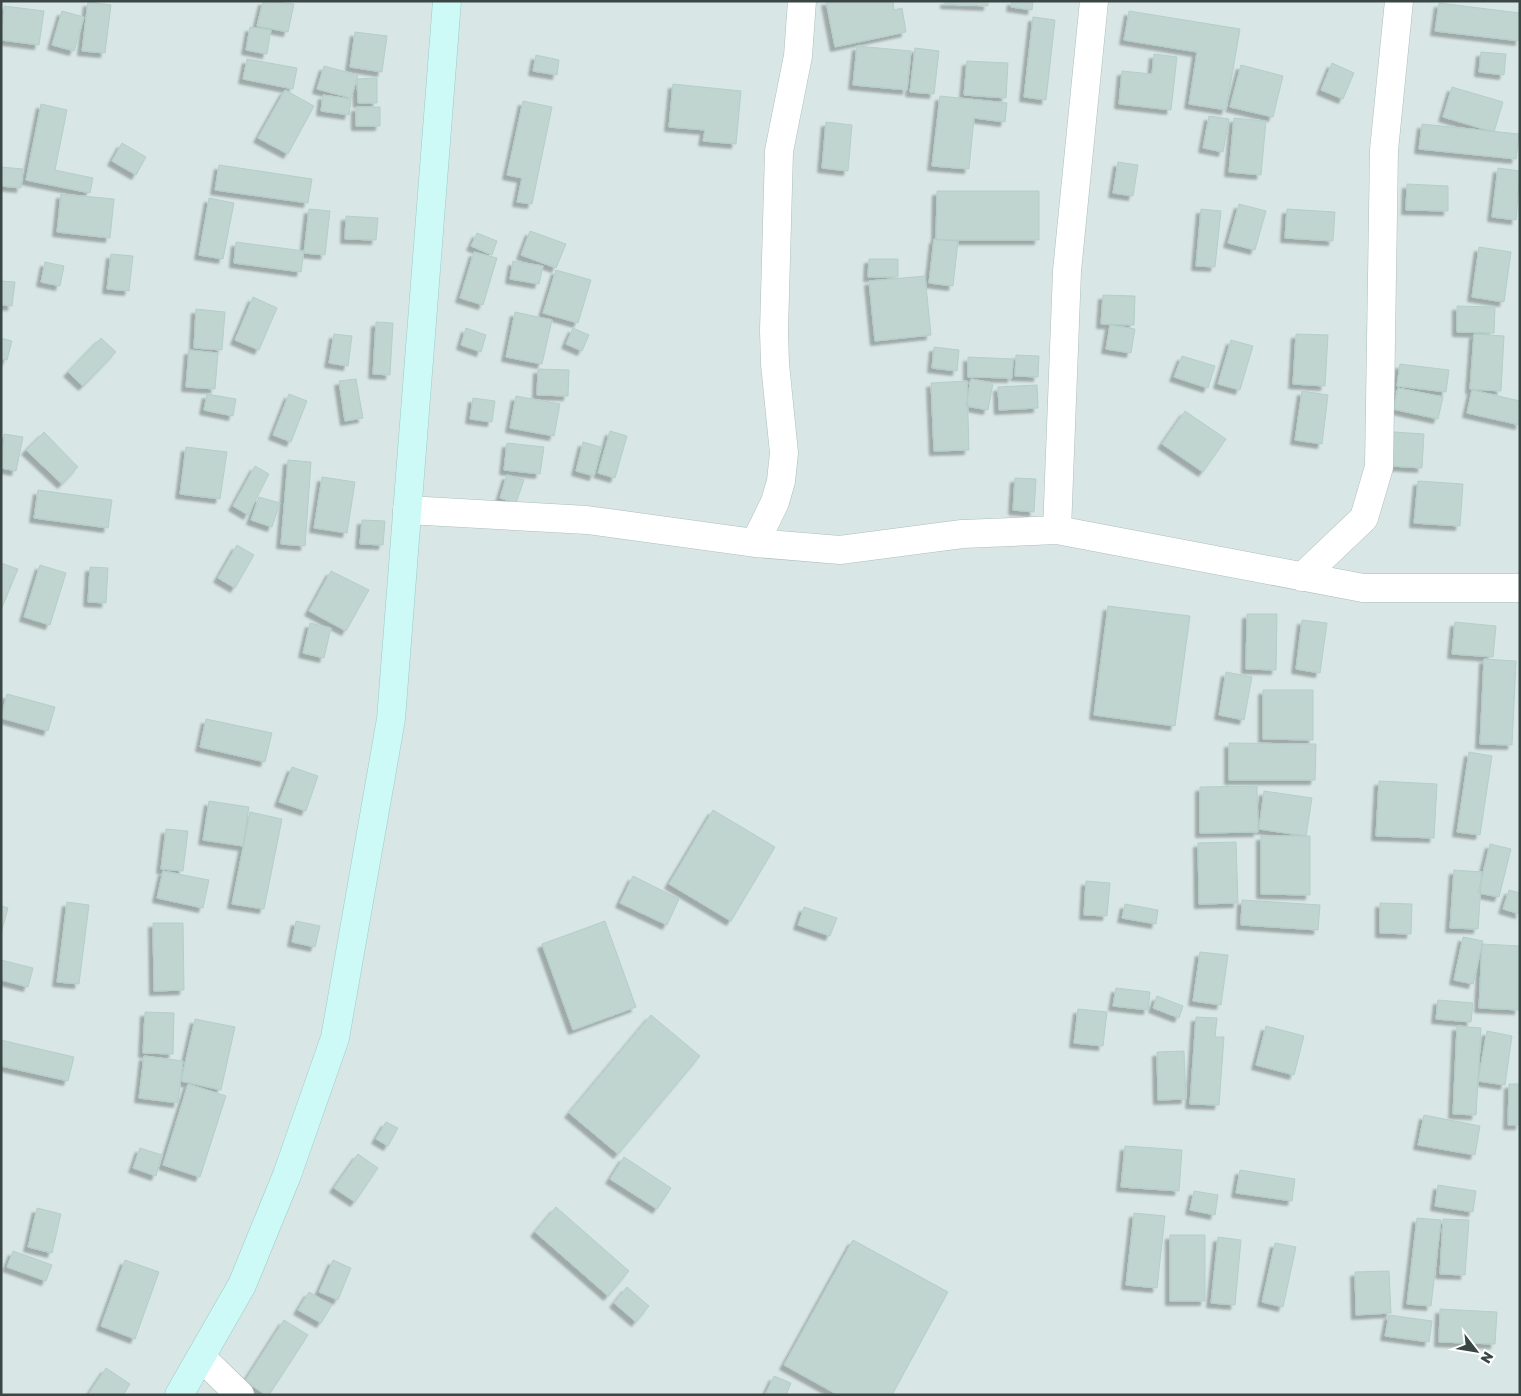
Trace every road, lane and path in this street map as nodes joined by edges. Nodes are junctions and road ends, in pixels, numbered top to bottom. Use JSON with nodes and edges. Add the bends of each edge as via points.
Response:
{"nodes":[{"id":1,"x":447,"y":1,"type":"edge"},
{"id":2,"x":802,"y":1,"type":"edge"},
{"id":3,"x":1094,"y":1,"type":"edge"},
{"id":4,"x":1399,"y":1,"type":"edge"},
{"id":5,"x":407,"y":510,"type":"junction"},
{"id":6,"x":1056,"y":530,"type":"junction"},
{"id":7,"x":755,"y":543,"type":"junction"},
{"id":8,"x":1302,"y":577,"type":"junction"},
{"id":9,"x":1520,"y":588,"type":"edge"},
{"id":10,"x":201,"y":1357,"type":"junction"},
{"id":11,"x":179,"y":1395,"type":"edge"},
{"id":12,"x":240,"y":1395,"type":"edge"}],
"edges":[{"from":1,"to":5,"type":"street"},
{"from":2,"to":7,"type":"street","via":[[798,56],[779,151],[774,331],[784,453],[775,502]]},
{"from":3,"to":6,"type":"street","via":[[1067,271]]},
{"from":4,"to":8,"type":"street","via":[[1384,150],[1379,467],[1364,518]]},
{"from":5,"to":7,"type":"street","via":[[587,520]]},
{"from":5,"to":10,"type":"street","via":[[391,719],[335,1038],[287,1175],[242,1285]]},
{"from":6,"to":7,"type":"street","via":[[962,534],[840,550]]},
{"from":6,"to":8,"type":"street"},
{"from":8,"to":9,"type":"street","via":[[1363,588]]},
{"from":10,"to":11,"type":"street"},
{"from":10,"to":12,"type":"street"}]}
